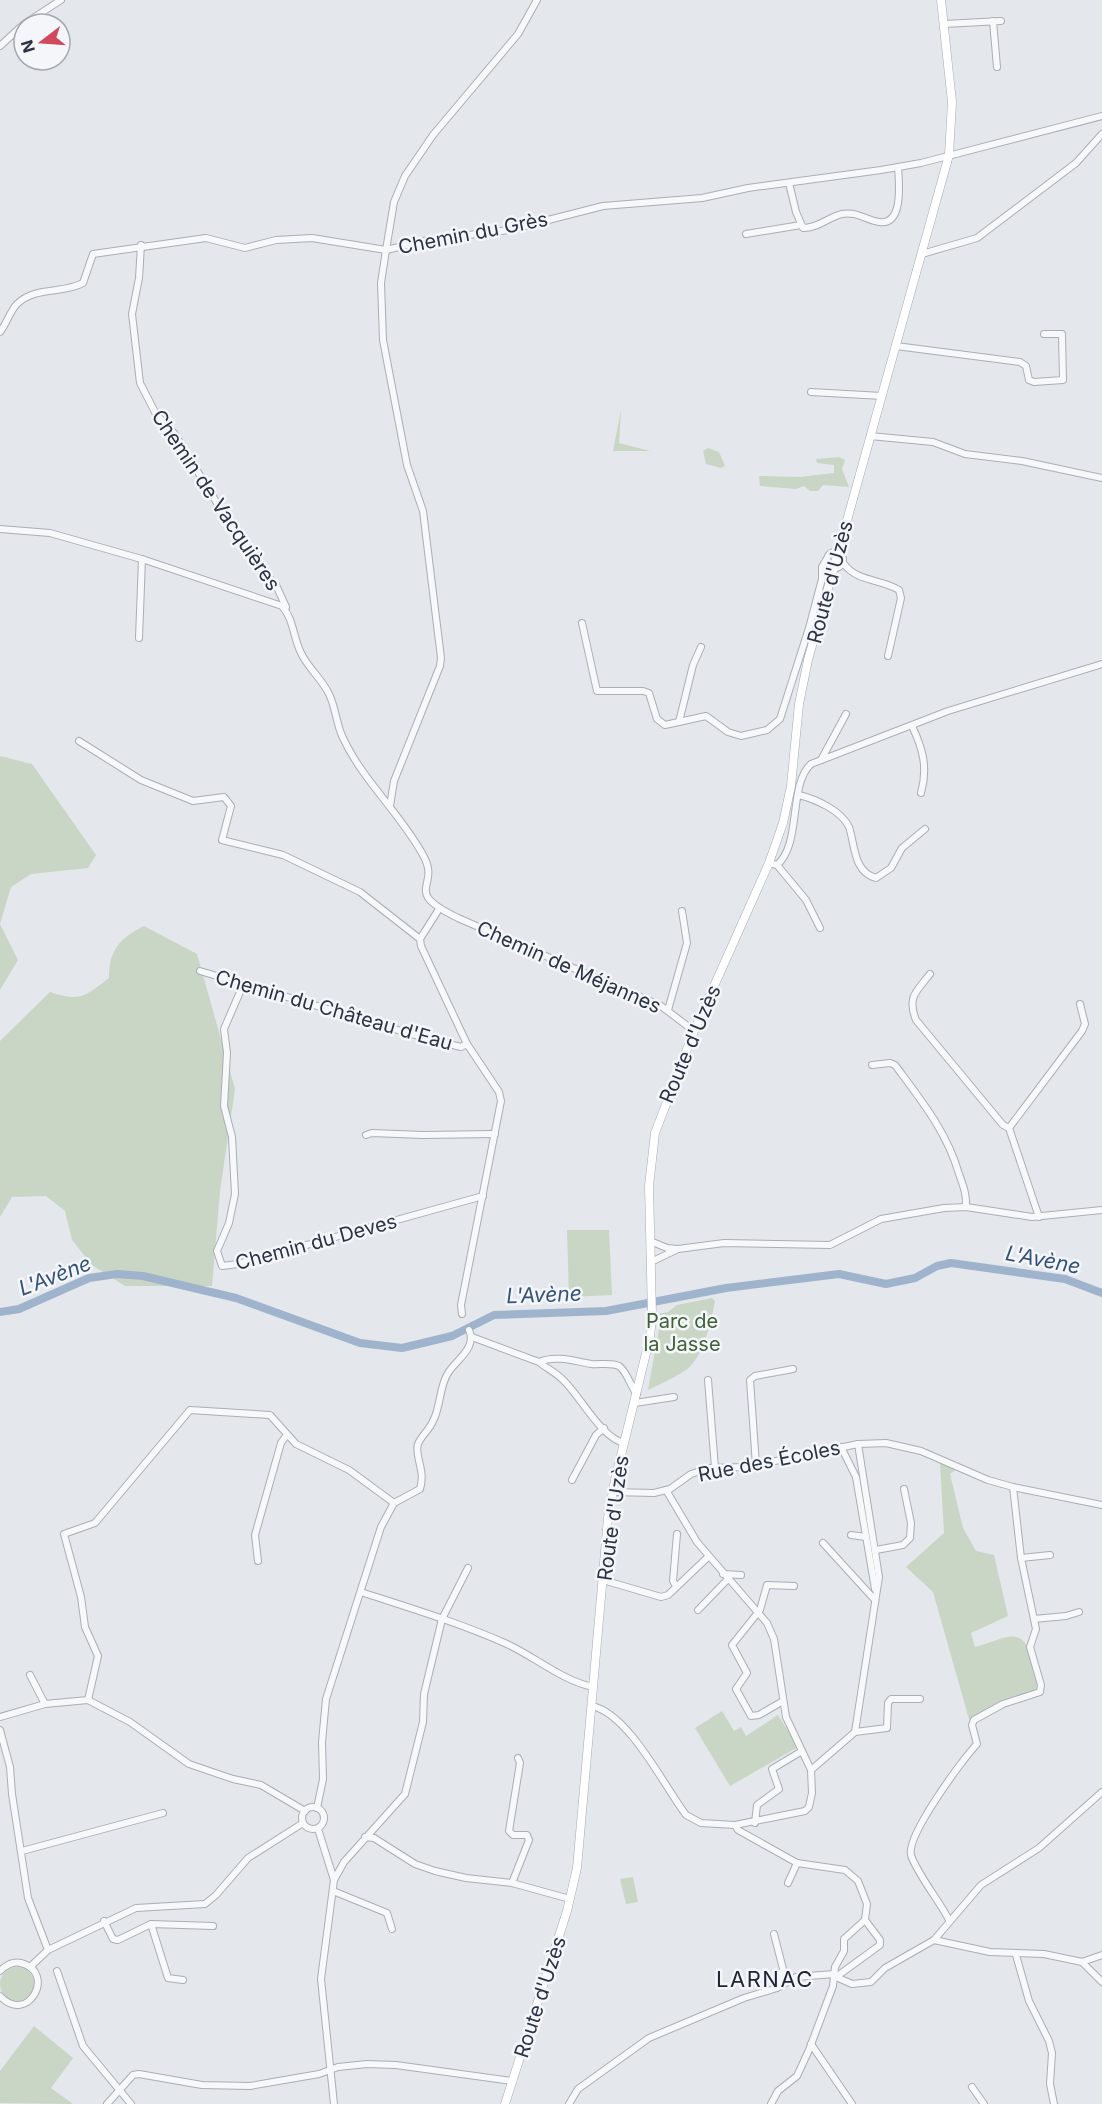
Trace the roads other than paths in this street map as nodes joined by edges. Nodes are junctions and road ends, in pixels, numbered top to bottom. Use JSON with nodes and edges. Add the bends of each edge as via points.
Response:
{"nodes":[{"id":1,"x":61,"y":0,"type":"edge"},
{"id":2,"x":537,"y":0,"type":"edge"},
{"id":3,"x":941,"y":0,"type":"edge"},
{"id":4,"x":944,"y":24,"type":"junction"},
{"id":5,"x":0,"y":46,"type":"edge"},
{"id":6,"x":997,"y":67,"type":"dead end"},
{"id":7,"x":1102,"y":116,"type":"edge"},
{"id":8,"x":1102,"y":134,"type":"edge"},
{"id":9,"x":949,"y":154,"type":"junction"},
{"id":10,"x":898,"y":167,"type":"junction"},
{"id":11,"x":789,"y":183,"type":"junction"},
{"id":12,"x":801,"y":225,"type":"junction"},
{"id":13,"x":746,"y":234,"type":"dead end"},
{"id":14,"x":141,"y":245,"type":"junction"},
{"id":15,"x":386,"y":250,"type":"junction"},
{"id":16,"x":922,"y":254,"type":"junction"},
{"id":17,"x":0,"y":332,"type":"edge"},
{"id":18,"x":1044,"y":334,"type":"dead end"},
{"id":19,"x":896,"y":346,"type":"junction"},
{"id":20,"x":810,"y":392,"type":"dead end"},
{"id":21,"x":882,"y":396,"type":"junction"},
{"id":22,"x":870,"y":436,"type":"junction"},
{"id":23,"x":1102,"y":478,"type":"edge"},
{"id":24,"x":0,"y":529,"type":"edge"},
{"id":25,"x":837,"y":553,"type":"junction"},
{"id":26,"x":142,"y":559,"type":"junction"},
{"id":27,"x":826,"y":560,"type":"junction"},
{"id":28,"x":844,"y":564,"type":"junction"},
{"id":29,"x":833,"y":567,"type":"junction"},
{"id":30,"x":288,"y":614,"type":"junction"},
{"id":31,"x":582,"y":623,"type":"dead end"},
{"id":32,"x":139,"y":638,"type":"dead end"},
{"id":33,"x":700,"y":647,"type":"dead end"},
{"id":34,"x":888,"y":656,"type":"dead end"},
{"id":35,"x":1102,"y":664,"type":"edge"},
{"id":36,"x":846,"y":714,"type":"dead end"},
{"id":37,"x":680,"y":722,"type":"junction"},
{"id":38,"x":912,"y":726,"type":"junction"},
{"id":39,"x":78,"y":741,"type":"dead end"},
{"id":40,"x":821,"y":760,"type":"junction"},
{"id":41,"x":921,"y":793,"type":"dead end"},
{"id":42,"x":799,"y":795,"type":"junction"},
{"id":43,"x":390,"y":806,"type":"junction"},
{"id":44,"x":925,"y":829,"type":"dead end"},
{"id":45,"x":773,"y":864,"type":"junction"},
{"id":46,"x":439,"y":909,"type":"junction"},
{"id":47,"x":682,"y":910,"type":"dead end"},
{"id":48,"x":820,"y":928,"type":"dead end"},
{"id":49,"x":420,"y":939,"type":"junction"},
{"id":50,"x":200,"y":971,"type":"dead end"},
{"id":51,"x":930,"y":974,"type":"dead end"},
{"id":52,"x":243,"y":985,"type":"junction"},
{"id":53,"x":1080,"y":1004,"type":"dead end"},
{"id":54,"x":668,"y":1010,"type":"junction"},
{"id":55,"x":694,"y":1031,"type":"junction"},
{"id":56,"x":467,"y":1044,"type":"junction"},
{"id":57,"x":872,"y":1065,"type":"dead end"},
{"id":58,"x":1009,"y":1128,"type":"junction"},
{"id":59,"x":495,"y":1134,"type":"junction"},
{"id":60,"x":366,"y":1135,"type":"dead end"},
{"id":61,"x":483,"y":1196,"type":"junction"},
{"id":62,"x":966,"y":1207,"type":"junction"},
{"id":63,"x":1102,"y":1210,"type":"edge"},
{"id":64,"x":1039,"y":1217,"type":"junction"},
{"id":65,"x":650,"y":1241,"type":"junction"},
{"id":66,"x":678,"y":1248,"type":"junction"},
{"id":67,"x":651,"y":1262,"type":"junction"},
{"id":68,"x":462,"y":1314,"type":"dead end"},
{"id":69,"x":539,"y":1362,"type":"junction"},
{"id":70,"x":793,"y":1369,"type":"dead end"},
{"id":71,"x":625,"y":1373,"type":"junction"},
{"id":72,"x":642,"y":1376,"type":"junction"},
{"id":73,"x":708,"y":1380,"type":"dead end"},
{"id":74,"x":637,"y":1394,"type":"junction"},
{"id":75,"x":674,"y":1397,"type":"dead end"},
{"id":76,"x":635,"y":1402,"type":"junction"},
{"id":77,"x":604,"y":1428,"type":"junction"},
{"id":78,"x":286,"y":1436,"type":"junction"},
{"id":79,"x":624,"y":1443,"type":"junction"},
{"id":80,"x":858,"y":1444,"type":"junction"},
{"id":81,"x":841,"y":1447,"type":"junction"},
{"id":82,"x":756,"y":1465,"type":"junction"},
{"id":83,"x":715,"y":1468,"type":"junction"},
{"id":84,"x":572,"y":1480,"type":"dead end"},
{"id":85,"x":1013,"y":1487,"type":"junction"},
{"id":86,"x":904,"y":1489,"type":"dead end"},
{"id":87,"x":666,"y":1490,"type":"junction"},
{"id":88,"x":612,"y":1492,"type":"junction"},
{"id":89,"x":394,"y":1503,"type":"junction"},
{"id":90,"x":1102,"y":1505,"type":"edge"},
{"id":91,"x":677,"y":1534,"type":"dead end"},
{"id":92,"x":851,"y":1535,"type":"dead end"},
{"id":93,"x":866,"y":1537,"type":"junction"},
{"id":94,"x":823,"y":1543,"type":"dead end"},
{"id":95,"x":876,"y":1550,"type":"junction"},
{"id":96,"x":1050,"y":1555,"type":"dead end"},
{"id":97,"x":708,"y":1557,"type":"junction"},
{"id":98,"x":1021,"y":1558,"type":"junction"},
{"id":99,"x":258,"y":1561,"type":"dead end"},
{"id":100,"x":468,"y":1568,"type":"dead end"},
{"id":101,"x":741,"y":1575,"type":"dead end"},
{"id":102,"x":725,"y":1577,"type":"junction"},
{"id":103,"x":603,"y":1580,"type":"junction"},
{"id":104,"x":676,"y":1586,"type":"junction"},
{"id":105,"x":794,"y":1586,"type":"dead end"},
{"id":106,"x":361,"y":1592,"type":"junction"},
{"id":107,"x":876,"y":1596,"type":"junction"},
{"id":108,"x":698,"y":1610,"type":"dead end"},
{"id":109,"x":758,"y":1612,"type":"junction"},
{"id":110,"x":1079,"y":1612,"type":"dead end"},
{"id":111,"x":442,"y":1619,"type":"junction"},
{"id":112,"x":1034,"y":1619,"type":"junction"},
{"id":113,"x":30,"y":1675,"type":"dead end"},
{"id":114,"x":593,"y":1687,"type":"junction"},
{"id":115,"x":920,"y":1699,"type":"dead end"},
{"id":116,"x":88,"y":1700,"type":"junction"},
{"id":117,"x":783,"y":1701,"type":"junction"},
{"id":118,"x":45,"y":1704,"type":"junction"},
{"id":119,"x":591,"y":1706,"type":"junction"},
{"id":120,"x":0,"y":1717,"type":"edge"},
{"id":121,"x":0,"y":1730,"type":"edge"},
{"id":122,"x":855,"y":1732,"type":"junction"},
{"id":123,"x":802,"y":1750,"type":"junction"},
{"id":124,"x":518,"y":1758,"type":"dead end"},
{"id":125,"x":811,"y":1770,"type":"junction"},
{"id":126,"x":1102,"y":1792,"type":"edge"},
{"id":127,"x":317,"y":1808,"type":"junction"},
{"id":128,"x":305,"y":1811,"type":"junction"},
{"id":129,"x":163,"y":1813,"type":"dead end"},
{"id":130,"x":303,"y":1823,"type":"junction"},
{"id":131,"x":755,"y":1823,"type":"junction"},
{"id":132,"x":735,"y":1825,"type":"junction"},
{"id":133,"x":318,"y":1829,"type":"junction"},
{"id":134,"x":365,"y":1837,"type":"junction"},
{"id":135,"x":22,"y":1851,"type":"junction"},
{"id":136,"x":796,"y":1863,"type":"junction"},
{"id":137,"x":334,"y":1880,"type":"junction"},
{"id":138,"x":512,"y":1883,"type":"junction"},
{"id":139,"x":788,"y":1883,"type":"dead end"},
{"id":140,"x":333,"y":1891,"type":"junction"},
{"id":141,"x":570,"y":1899,"type":"junction"},
{"id":142,"x":865,"y":1920,"type":"junction"},
{"id":143,"x":949,"y":1920,"type":"junction"},
{"id":144,"x":104,"y":1921,"type":"junction"},
{"id":145,"x":151,"y":1924,"type":"junction"},
{"id":146,"x":213,"y":1926,"type":"dead end"},
{"id":147,"x":392,"y":1929,"type":"dead end"},
{"id":148,"x":774,"y":1934,"type":"dead end"},
{"id":149,"x":934,"y":1941,"type":"junction"},
{"id":150,"x":48,"y":1950,"type":"junction"},
{"id":151,"x":1016,"y":1955,"type":"junction"},
{"id":152,"x":1102,"y":1955,"type":"edge"},
{"id":153,"x":1082,"y":1962,"type":"junction"},
{"id":154,"x":1,"y":1967,"type":"edge"},
{"id":155,"x":30,"y":1968,"type":"junction"},
{"id":156,"x":57,"y":1971,"type":"dead end"},
{"id":157,"x":835,"y":1975,"type":"junction"},
{"id":158,"x":183,"y":1980,"type":"dead end"},
{"id":159,"x":1102,"y":1982,"type":"edge"},
{"id":160,"x":777,"y":1988,"type":"junction"},
{"id":161,"x":1,"y":2000,"type":"edge"},
{"id":162,"x":811,"y":2044,"type":"junction"},
{"id":163,"x":329,"y":2070,"type":"junction"},
{"id":164,"x":512,"y":2081,"type":"junction"},
{"id":165,"x":972,"y":2087,"type":"dead end"},
{"id":166,"x":119,"y":2091,"type":"junction"},
{"id":167,"x":107,"y":2104,"type":"edge"},
{"id":168,"x":131,"y":2104,"type":"edge"},
{"id":169,"x":334,"y":2104,"type":"edge"},
{"id":170,"x":505,"y":2104,"type":"edge"},
{"id":171,"x":569,"y":2104,"type":"edge"},
{"id":172,"x":771,"y":2104,"type":"edge"},
{"id":173,"x":852,"y":2104,"type":"edge"},
{"id":174,"x":984,"y":2104,"type":"edge"},
{"id":175,"x":1054,"y":2104,"type":"edge"}],
"edges":[{"from":1,"to":5,"type":"street","via":[[24,24]]},
{"from":2,"to":15,"type":"street","via":[[518,34],[433,135],[405,176],[394,202]]},
{"from":3,"to":4,"type":"main road","name":"Route d'Uzès"},
{"from":4,"to":6,"type":"street","via":[[997,21]]},
{"from":4,"to":9,"type":"main road","name":"Route d'Uzès","via":[[952,102]]},
{"from":7,"to":9,"type":"street","name":"Chemin du Grès"},
{"from":8,"to":16,"type":"street","via":[[1076,163],[977,238]]},
{"from":9,"to":10,"type":"street","name":"Chemin du Grès"},
{"from":9,"to":16,"type":"main road","name":"Route d'Uzès"},
{"from":10,"to":11,"type":"street","name":"Chemin du Grès"},
{"from":10,"to":12,"type":"street","via":[[899,195],[894,215],[888,221],[852,213],[830,218],[814,228]]},
{"from":11,"to":12,"type":"street"},
{"from":11,"to":15,"type":"street","name":"Chemin du Grès","via":[[702,198],[603,206],[509,230]]},
{"from":12,"to":13,"type":"street"},
{"from":14,"to":15,"type":"street","name":"Chemin du Grès","via":[[206,238],[245,248],[276,240],[312,238]]},
{"from":14,"to":17,"type":"street","name":"Chemin du Grès","via":[[93,254],[83,283],[29,295],[15,305]]},
{"from":14,"to":30,"type":"street","name":"Chemin de Vacquières","via":[[132,314],[140,383],[156,414],[174,433],[250,557],[276,585]]},
{"from":15,"to":43,"type":"street","via":[[381,283],[383,340],[407,465],[423,511],[441,658],[394,781]]},
{"from":16,"to":19,"type":"main road","name":"Route d'Uzès"},
{"from":18,"to":19,"type":"street","via":[[1062,334],[1063,380],[1029,380],[1026,366],[1020,362]]},
{"from":19,"to":21,"type":"main road","name":"Route d'Uzès"},
{"from":20,"to":21,"type":"street"},
{"from":21,"to":22,"type":"main road","name":"Route d'Uzès"},
{"from":22,"to":23,"type":"street","via":[[933,442],[965,454]]},
{"from":22,"to":25,"type":"main road","name":"Route d'Uzès"},
{"from":24,"to":26,"type":"street","via":[[50,533]]},
{"from":25,"to":27,"type":"street","via":[[829,554]]},
{"from":25,"to":28,"type":"street","via":[[843,556]]},
{"from":25,"to":29,"type":"main road","name":"Route d'Uzès"},
{"from":26,"to":30,"type":"street","via":[[262,598],[282,606]]},
{"from":26,"to":32,"type":"street"},
{"from":27,"to":29,"type":"street"},
{"from":27,"to":37,"type":"street","via":[[784,710],[775,725],[741,736],[706,716]]},
{"from":28,"to":29,"type":"street"},
{"from":28,"to":34,"type":"street","via":[[855,575],[899,590],[901,598]]},
{"from":29,"to":45,"type":"main road","name":"Route d'Uzès","via":[[799,704],[788,805]]},
{"from":30,"to":43,"type":"street","name":"Chemin de Vacquières","via":[[302,654],[330,695],[342,736],[353,757]]},
{"from":31,"to":37,"type":"street","via":[[597,691],[649,693],[657,719],[665,725]]},
{"from":33,"to":37,"type":"street"},
{"from":35,"to":38,"type":"street","via":[[948,711]]},
{"from":36,"to":40,"type":"street"},
{"from":38,"to":40,"type":"street"},
{"from":38,"to":41,"type":"street","via":[[925,760]]},
{"from":39,"to":49,"type":"street","via":[[141,780],[193,801],[224,797],[231,806],[222,840],[283,855],[351,888]]},
{"from":40,"to":42,"type":"street","via":[[807,768]]},
{"from":42,"to":44,"type":"street","via":[[814,798],[842,818],[860,865],[872,877],[891,868],[902,848]]},
{"from":42,"to":45,"type":"street","via":[[785,851]]},
{"from":43,"to":46,"type":"street","name":"Chemin de Vacquières","via":[[425,857],[424,893]]},
{"from":45,"to":48,"type":"street","via":[[806,900]]},
{"from":45,"to":55,"type":"main road","name":"Route d'Uzès"},
{"from":46,"to":49,"type":"street"},
{"from":46,"to":54,"type":"street","name":"Chemin de Méjannes"},
{"from":47,"to":54,"type":"street","via":[[687,943]]},
{"from":49,"to":56,"type":"street"},
{"from":50,"to":52,"type":"street","name":"Chemin du Château d'Eau"},
{"from":51,"to":58,"type":"street","via":[[910,1006],[916,1020]]},
{"from":52,"to":56,"type":"street","name":"Chemin du Château d'Eau","via":[[439,1042],[460,1047]]},
{"from":52,"to":61,"type":"street","name":"Chemin du Deves","via":[[224,1029],[224,1106],[232,1137],[236,1194],[217,1251],[222,1266]]},
{"from":53,"to":58,"type":"street","via":[[1085,1024],[1082,1031]]},
{"from":54,"to":55,"type":"street","name":"Chemin de Méjannes"},
{"from":55,"to":65,"type":"main road","name":"Route d'Uzès","via":[[655,1133],[649,1168]]},
{"from":56,"to":59,"type":"street","via":[[501,1096]]},
{"from":57,"to":62,"type":"street","via":[[895,1065],[944,1134],[966,1195]]},
{"from":58,"to":64,"type":"street"},
{"from":59,"to":60,"type":"street"},
{"from":59,"to":61,"type":"street"},
{"from":61,"to":68,"type":"street"},
{"from":62,"to":64,"type":"street"},
{"from":62,"to":66,"type":"street","via":[[894,1215],[830,1245],[748,1243]]},
{"from":63,"to":64,"type":"street"},
{"from":65,"to":66,"type":"street"},
{"from":65,"to":67,"type":"main road","name":"Route d'Uzès"},
{"from":66,"to":67,"type":"street"},
{"from":67,"to":72,"type":"main road","name":"Route d'Uzès","via":[[652,1316]]},
{"from":69,"to":71,"type":"street","via":[[574,1359],[615,1365]]},
{"from":69,"to":77,"type":"street","via":[[562,1378]]},
{"from":69,"to":89,"type":"street","via":[[470,1334],[470,1347],[447,1374],[434,1420],[418,1444],[423,1471],[420,1489]]},
{"from":70,"to":82,"type":"street","via":[[750,1380]]},
{"from":71,"to":72,"type":"street"},
{"from":71,"to":74,"type":"street"},
{"from":72,"to":74,"type":"main road","name":"Route d'Uzès"},
{"from":73,"to":83,"type":"street"},
{"from":74,"to":76,"type":"main road","name":"Route d'Uzès"},
{"from":75,"to":76,"type":"street"},
{"from":76,"to":79,"type":"main road","name":"Route d'Uzès"},
{"from":77,"to":79,"type":"street"},
{"from":77,"to":84,"type":"street","via":[[596,1435]]},
{"from":78,"to":89,"type":"street","via":[[349,1470]]},
{"from":78,"to":99,"type":"street","via":[[255,1536]]},
{"from":78,"to":116,"type":"street","via":[[270,1415],[190,1410],[94,1523],[64,1534],[85,1627],[98,1656]]},
{"from":79,"to":88,"type":"main road","name":"Route d'Uzès"},
{"from":80,"to":81,"type":"street","name":"Rue des Écoles"},
{"from":80,"to":85,"type":"street","name":"Rue des Écoles","via":[[886,1443],[921,1451]]},
{"from":80,"to":95,"type":"street"},
{"from":81,"to":82,"type":"street","name":"Rue des Écoles"},
{"from":81,"to":93,"type":"street","via":[[856,1477]]},
{"from":82,"to":83,"type":"street","name":"Rue des Écoles"},
{"from":83,"to":87,"type":"street","name":"Rue des Écoles","via":[[697,1471]]},
{"from":85,"to":90,"type":"street","name":"Rue des Écoles"},
{"from":85,"to":98,"type":"street"},
{"from":86,"to":95,"type":"street","via":[[910,1538],[903,1545]]},
{"from":87,"to":88,"type":"street","name":"Rue des Écoles"},
{"from":87,"to":97,"type":"street"},
{"from":88,"to":103,"type":"main road","name":"Route d'Uzès"},
{"from":89,"to":106,"type":"street","via":[[381,1527]]},
{"from":91,"to":104,"type":"street","via":[[673,1581]]},
{"from":92,"to":93,"type":"street"},
{"from":93,"to":107,"type":"street"},
{"from":94,"to":107,"type":"street"},
{"from":95,"to":107,"type":"street"},
{"from":96,"to":98,"type":"street"},
{"from":97,"to":102,"type":"street"},
{"from":97,"to":104,"type":"street"},
{"from":98,"to":112,"type":"street"},
{"from":100,"to":111,"type":"street"},
{"from":101,"to":102,"type":"street"},
{"from":102,"to":108,"type":"street"},
{"from":102,"to":109,"type":"street"},
{"from":103,"to":104,"type":"street","via":[[661,1597]]},
{"from":103,"to":114,"type":"main road","name":"Route d'Uzès"},
{"from":105,"to":109,"type":"street","via":[[767,1585]]},
{"from":106,"to":111,"type":"street"},
{"from":106,"to":127,"type":"street","via":[[326,1699],[323,1779]]},
{"from":107,"to":122,"type":"street"},
{"from":109,"to":117,"type":"street","via":[[774,1639]]},
{"from":109,"to":117,"type":"street","via":[[733,1641],[747,1673],[737,1686],[737,1693],[751,1716]]},
{"from":110,"to":112,"type":"street"},
{"from":111,"to":114,"type":"street","via":[[522,1651]]},
{"from":111,"to":134,"type":"street","via":[[405,1794]]},
{"from":112,"to":143,"type":"street","via":[[1036,1629],[1030,1647],[1040,1692],[1003,1704],[974,1720],[977,1744],[951,1775],[911,1843],[914,1861]]},
{"from":113,"to":118,"type":"street"},
{"from":114,"to":119,"type":"main road","name":"Route d'Uzès"},
{"from":115,"to":122,"type":"street","via":[[891,1699],[887,1728]]},
{"from":116,"to":118,"type":"street"},
{"from":116,"to":128,"type":"street","via":[[130,1722],[189,1764],[261,1785]]},
{"from":117,"to":123,"type":"street"},
{"from":118,"to":120,"type":"street"},
{"from":119,"to":132,"type":"street","via":[[603,1710],[628,1734],[686,1815],[701,1823]]},
{"from":119,"to":141,"type":"main road","name":"Route d'Uzès","via":[[577,1868]]},
{"from":121,"to":135,"type":"street","via":[[10,1767]]},
{"from":122,"to":125,"type":"street"},
{"from":123,"to":125,"type":"street"},
{"from":123,"to":131,"type":"street","via":[[772,1769],[779,1789],[757,1805]]},
{"from":124,"to":138,"type":"street","via":[[509,1831],[527,1835],[529,1840]]},
{"from":125,"to":131,"type":"street","via":[[812,1793],[805,1811]]},
{"from":126,"to":143,"type":"street","via":[[1039,1848],[981,1885]]},
{"from":127,"to":128,"type":"street"},
{"from":127,"to":133,"type":"street","via":[[323,1812],[324,1820]]},
{"from":128,"to":130,"type":"street"},
{"from":129,"to":135,"type":"street"},
{"from":130,"to":133,"type":"street"},
{"from":130,"to":144,"type":"street","via":[[248,1858],[205,1904],[150,1905]]},
{"from":131,"to":132,"type":"street"},
{"from":132,"to":136,"type":"street"},
{"from":133,"to":137,"type":"street"},
{"from":134,"to":137,"type":"street"},
{"from":134,"to":138,"type":"street","via":[[374,1838],[415,1864],[435,1871]]},
{"from":135,"to":150,"type":"street","via":[[28,1898]]},
{"from":136,"to":139,"type":"street"},
{"from":136,"to":142,"type":"street","via":[[845,1870],[858,1881],[867,1904]]},
{"from":137,"to":140,"type":"street"},
{"from":138,"to":141,"type":"street"},
{"from":140,"to":147,"type":"street","via":[[387,1913]]},
{"from":140,"to":163,"type":"street","via":[[321,1962]]},
{"from":141,"to":164,"type":"main road","name":"Route d'Uzès"},
{"from":142,"to":157,"type":"street","via":[[844,1939]]},
{"from":142,"to":157,"type":"street","via":[[880,1945]]},
{"from":143,"to":149,"type":"street"},
{"from":144,"to":145,"type":"street","via":[[113,1939],[118,1940]]},
{"from":144,"to":150,"type":"street"},
{"from":145,"to":146,"type":"street"},
{"from":145,"to":158,"type":"street","via":[[168,1978]]},
{"from":148,"to":160,"type":"street","via":[[783,1969]]},
{"from":149,"to":151,"type":"street"},
{"from":149,"to":157,"type":"street","via":[[862,1985]]},
{"from":150,"to":155,"type":"street"},
{"from":151,"to":153,"type":"street","via":[[1030,1953]]},
{"from":151,"to":175,"type":"street","via":[[1029,2001],[1049,2041]]},
{"from":152,"to":153,"type":"street"},
{"from":153,"to":159,"type":"street"},
{"from":154,"to":155,"type":"street","via":[[17,1963]]},
{"from":155,"to":161,"type":"street","via":[[38,1985],[33,1997],[15,2005]]},
{"from":156,"to":166,"type":"street","via":[[83,2046]]},
{"from":157,"to":160,"type":"street","via":[[796,1977]]},
{"from":157,"to":162,"type":"street"},
{"from":160,"to":171,"type":"street","via":[[649,2038],[578,2089]]},
{"from":162,"to":172,"type":"street","via":[[797,2076],[778,2091]]},
{"from":162,"to":173,"type":"street"},
{"from":163,"to":164,"type":"street","via":[[367,2064],[396,2065]]},
{"from":163,"to":166,"type":"street","via":[[250,2086],[202,2085],[139,2074],[133,2075]]},
{"from":163,"to":169,"type":"street"},
{"from":164,"to":170,"type":"main road","name":"Route d'Uzès"},
{"from":165,"to":174,"type":"street"},
{"from":166,"to":167,"type":"street"},
{"from":166,"to":168,"type":"street"}]}
